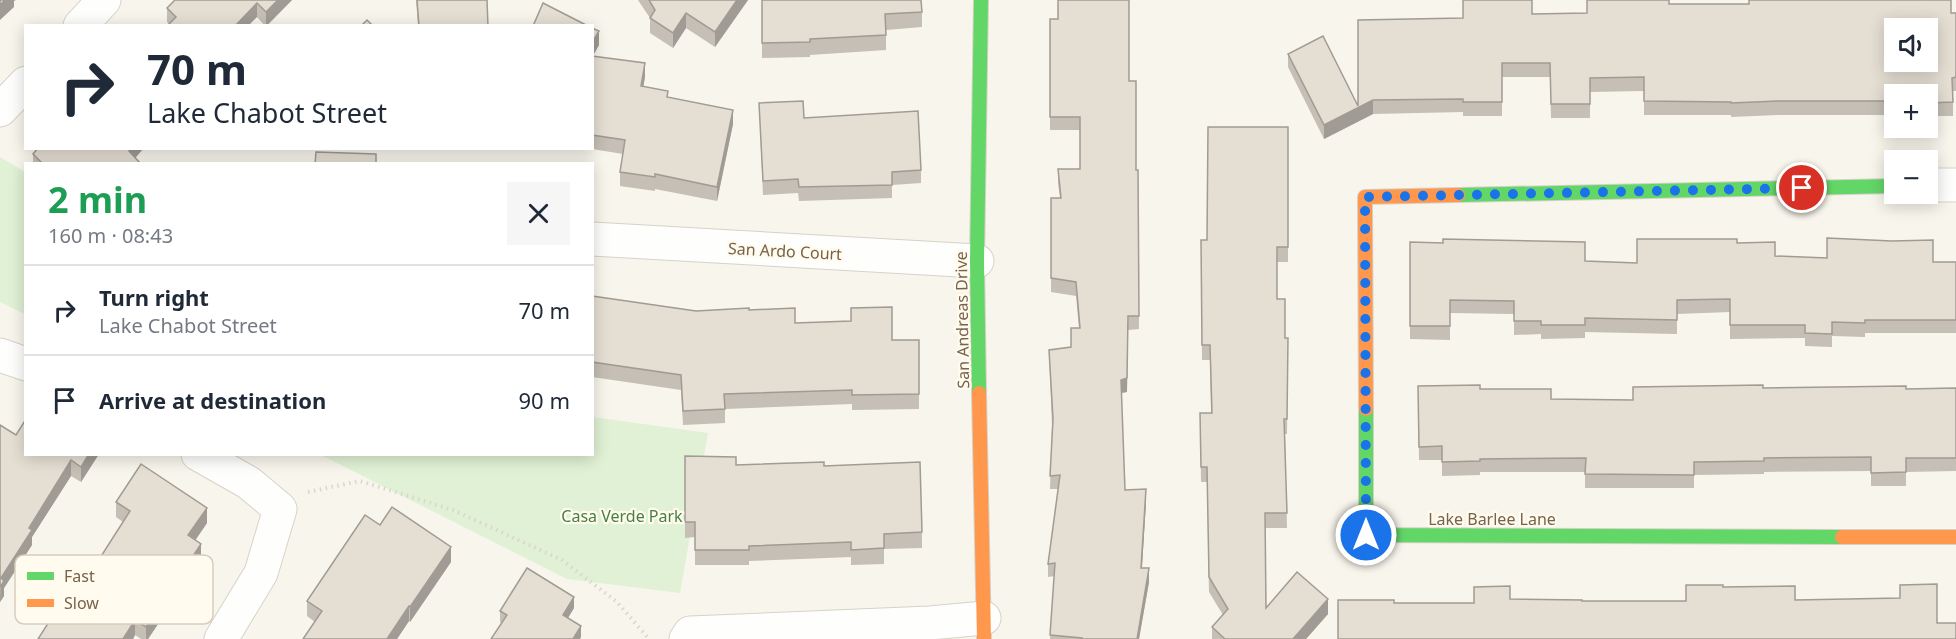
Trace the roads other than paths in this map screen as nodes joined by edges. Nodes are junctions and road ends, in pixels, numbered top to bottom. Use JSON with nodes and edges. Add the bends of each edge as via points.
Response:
{"nodes":[{"id":1,"x":104,"y":0,"type":"edge"},
{"id":2,"x":981,"y":0,"type":"edge"},
{"id":3,"x":82,"y":24,"type":"edge"},
{"id":4,"x":24,"y":85,"type":"edge"},
{"id":5,"x":0,"y":110,"type":"edge"},
{"id":6,"x":1938,"y":185,"type":"edge"},
{"id":7,"x":1956,"y":185,"type":"edge"},
{"id":8,"x":1884,"y":186,"type":"edge"},
{"id":9,"x":594,"y":240,"type":"edge"},
{"id":10,"x":977,"y":261,"type":"junction"},
{"id":11,"x":0,"y":355,"type":"edge"},
{"id":12,"x":24,"y":363,"type":"edge"},
{"id":13,"x":202,"y":456,"type":"edge"},
{"id":14,"x":1956,"y":537,"type":"edge"},
{"id":15,"x":984,"y":628,"type":"edge"},
{"id":16,"x":221,"y":639,"type":"edge"},
{"id":17,"x":686,"y":639,"type":"edge"}],
"edges":[{"from":1,"to":3,"type":"street"},
{"from":2,"to":10,"type":"street","name":"San Andreas Drive"},
{"from":4,"to":5,"type":"street"},
{"from":6,"to":7,"type":"street"},
{"from":8,"to":14,"type":"street","name":"Lake Barlee Lane","via":[[1365,197],[1366,535]]},
{"from":9,"to":10,"type":"street","name":"San Ardo Court"},
{"from":10,"to":15,"type":"street","name":"San Andreas Drive"},
{"from":11,"to":12,"type":"street"},
{"from":13,"to":16,"type":"street","via":[[249,483],[280,509],[261,573]]},
{"from":15,"to":17,"type":"street","via":[[930,623],[690,633]]}]}
